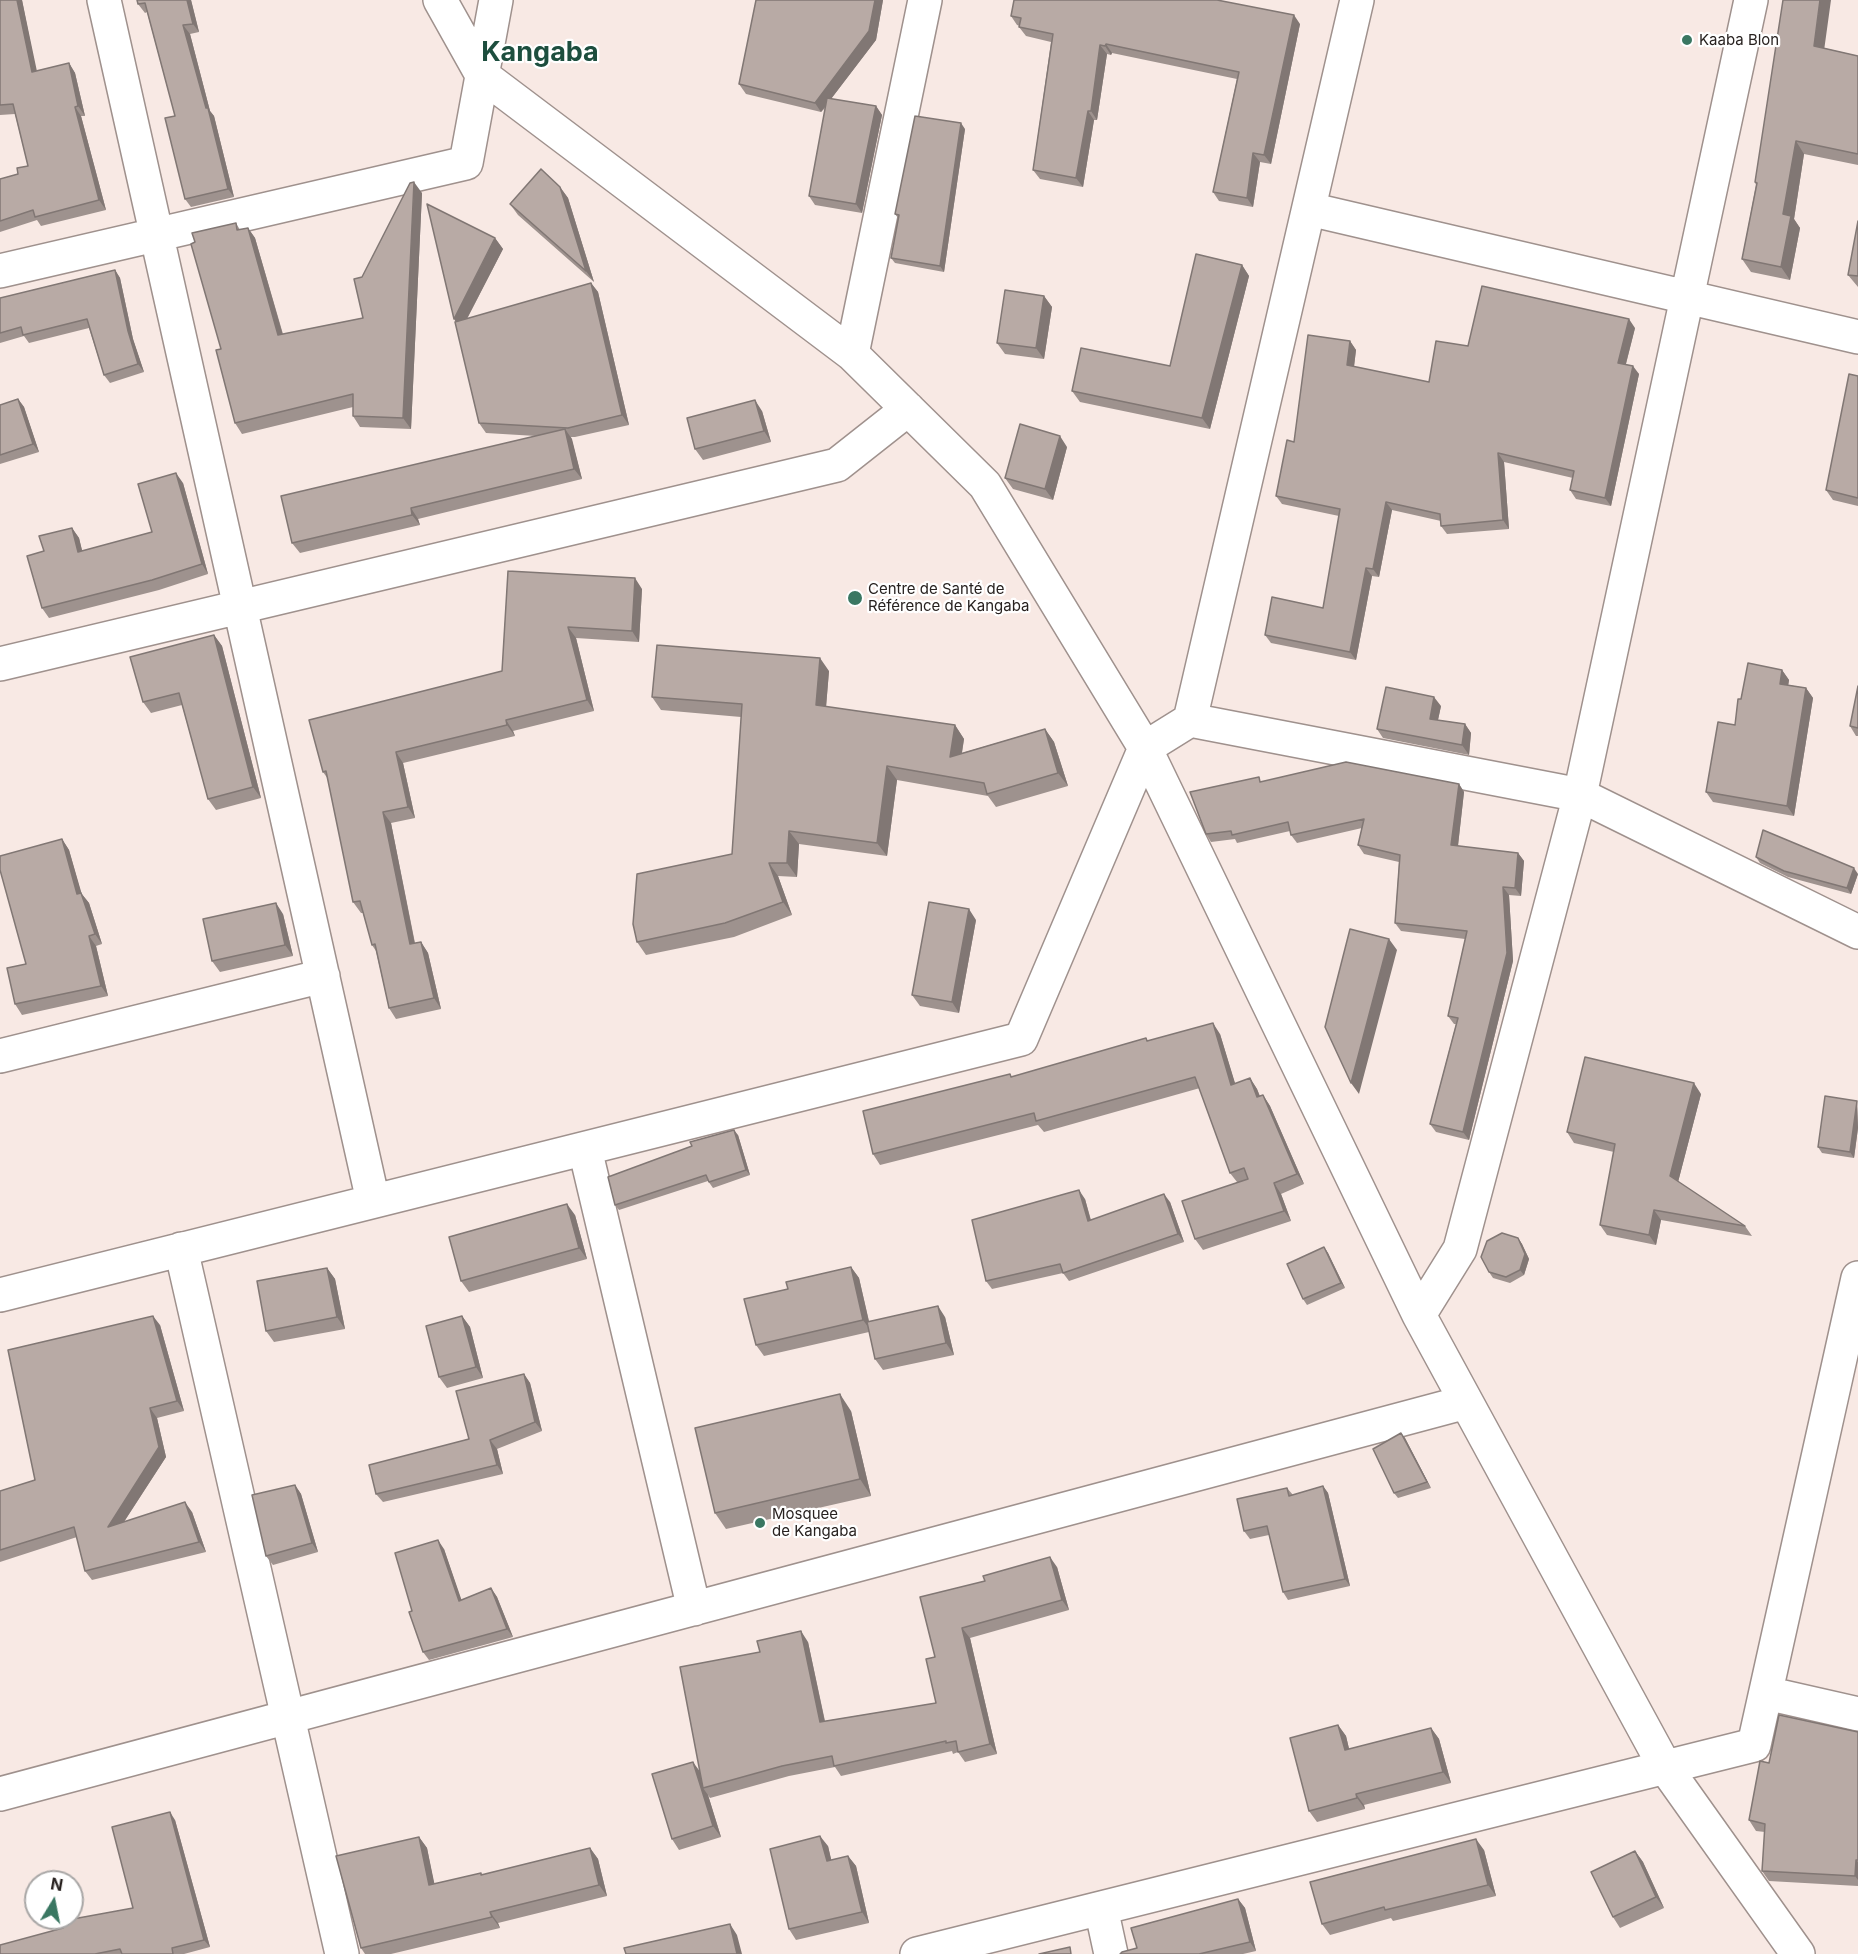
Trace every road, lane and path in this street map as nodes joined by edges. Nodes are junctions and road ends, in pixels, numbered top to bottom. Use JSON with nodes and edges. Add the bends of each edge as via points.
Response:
{"nodes":[{"id":1,"x":104,"y":0,"type":"edge"},
{"id":2,"x":440,"y":0,"type":"edge"},
{"id":3,"x":496,"y":0,"type":"edge"},
{"id":4,"x":925,"y":0,"type":"edge"},
{"id":5,"x":1357,"y":0,"type":"edge"},
{"id":6,"x":1750,"y":0,"type":"edge"},
{"id":7,"x":482,"y":75,"type":"junction"},
{"id":8,"x":1309,"y":209,"type":"junction"},
{"id":9,"x":156,"y":234,"type":"junction"},
{"id":10,"x":0,"y":271,"type":"edge"},
{"id":11,"x":1685,"y":297,"type":"junction"},
{"id":12,"x":1858,"y":337,"type":"edge"},
{"id":13,"x":852,"y":354,"type":"junction"},
{"id":14,"x":908,"y":409,"type":"junction"},
{"id":15,"x":240,"y":607,"type":"junction"},
{"id":16,"x":0,"y":664,"type":"edge"},
{"id":17,"x":1190,"y":720,"type":"junction"},
{"id":18,"x":1145,"y":748,"type":"junction"},
{"id":19,"x":1580,"y":795,"type":"junction"},
{"id":20,"x":1858,"y":932,"type":"edge"},
{"id":21,"x":323,"y":976,"type":"junction"},
{"id":22,"x":0,"y":1056,"type":"edge"},
{"id":23,"x":585,"y":1149,"type":"junction"},
{"id":24,"x":374,"y":1201,"type":"junction"},
{"id":25,"x":181,"y":1249,"type":"junction"},
{"id":26,"x":1858,"y":1278,"type":"edge"},
{"id":27,"x":0,"y":1294,"type":"edge"},
{"id":28,"x":1419,"y":1316,"type":"junction"},
{"id":29,"x":1466,"y":1402,"type":"junction"},
{"id":30,"x":694,"y":1609,"type":"junction"},
{"id":31,"x":1766,"y":1693,"type":"junction"},
{"id":32,"x":1858,"y":1714,"type":"edge"},
{"id":33,"x":288,"y":1717,"type":"junction"},
{"id":34,"x":1665,"y":1767,"type":"junction"},
{"id":35,"x":0,"y":1794,"type":"edge"},
{"id":36,"x":1101,"y":1908,"type":"junction"},
{"id":37,"x":342,"y":1954,"type":"edge"},
{"id":38,"x":917,"y":1954,"type":"edge"},
{"id":39,"x":1111,"y":1954,"type":"edge"},
{"id":40,"x":1798,"y":1954,"type":"edge"}],
"edges":[{"from":1,"to":9,"type":"street"},
{"from":2,"to":7,"type":"street"},
{"from":3,"to":7,"type":"street"},
{"from":4,"to":13,"type":"street"},
{"from":5,"to":8,"type":"street"},
{"from":6,"to":11,"type":"street"},
{"from":7,"to":9,"type":"street","via":[[466,163]]},
{"from":7,"to":13,"type":"street"},
{"from":8,"to":11,"type":"street"},
{"from":8,"to":17,"type":"street"},
{"from":9,"to":10,"type":"street"},
{"from":9,"to":15,"type":"street"},
{"from":11,"to":12,"type":"street"},
{"from":11,"to":19,"type":"street"},
{"from":13,"to":14,"type":"street"},
{"from":14,"to":15,"type":"street","via":[[837,465]]},
{"from":14,"to":18,"type":"street","via":[[985,485]]},
{"from":15,"to":16,"type":"street"},
{"from":15,"to":21,"type":"street"},
{"from":17,"to":18,"type":"street"},
{"from":17,"to":19,"type":"street"},
{"from":18,"to":23,"type":"street","via":[[1022,1040]]},
{"from":18,"to":28,"type":"street"},
{"from":19,"to":20,"type":"street"},
{"from":19,"to":28,"type":"street","via":[[1461,1249]]},
{"from":21,"to":22,"type":"street"},
{"from":21,"to":24,"type":"street"},
{"from":23,"to":24,"type":"street"},
{"from":23,"to":30,"type":"street"},
{"from":24,"to":25,"type":"street"},
{"from":25,"to":27,"type":"street"},
{"from":25,"to":33,"type":"street"},
{"from":26,"to":31,"type":"street"},
{"from":28,"to":29,"type":"street"},
{"from":29,"to":30,"type":"street"},
{"from":29,"to":34,"type":"street"},
{"from":30,"to":33,"type":"street"},
{"from":31,"to":32,"type":"street"},
{"from":31,"to":34,"type":"street","via":[[1754,1745]]},
{"from":33,"to":35,"type":"street"},
{"from":33,"to":37,"type":"street"},
{"from":34,"to":36,"type":"street"},
{"from":34,"to":40,"type":"street"},
{"from":36,"to":38,"type":"street"},
{"from":36,"to":39,"type":"street"}]}
